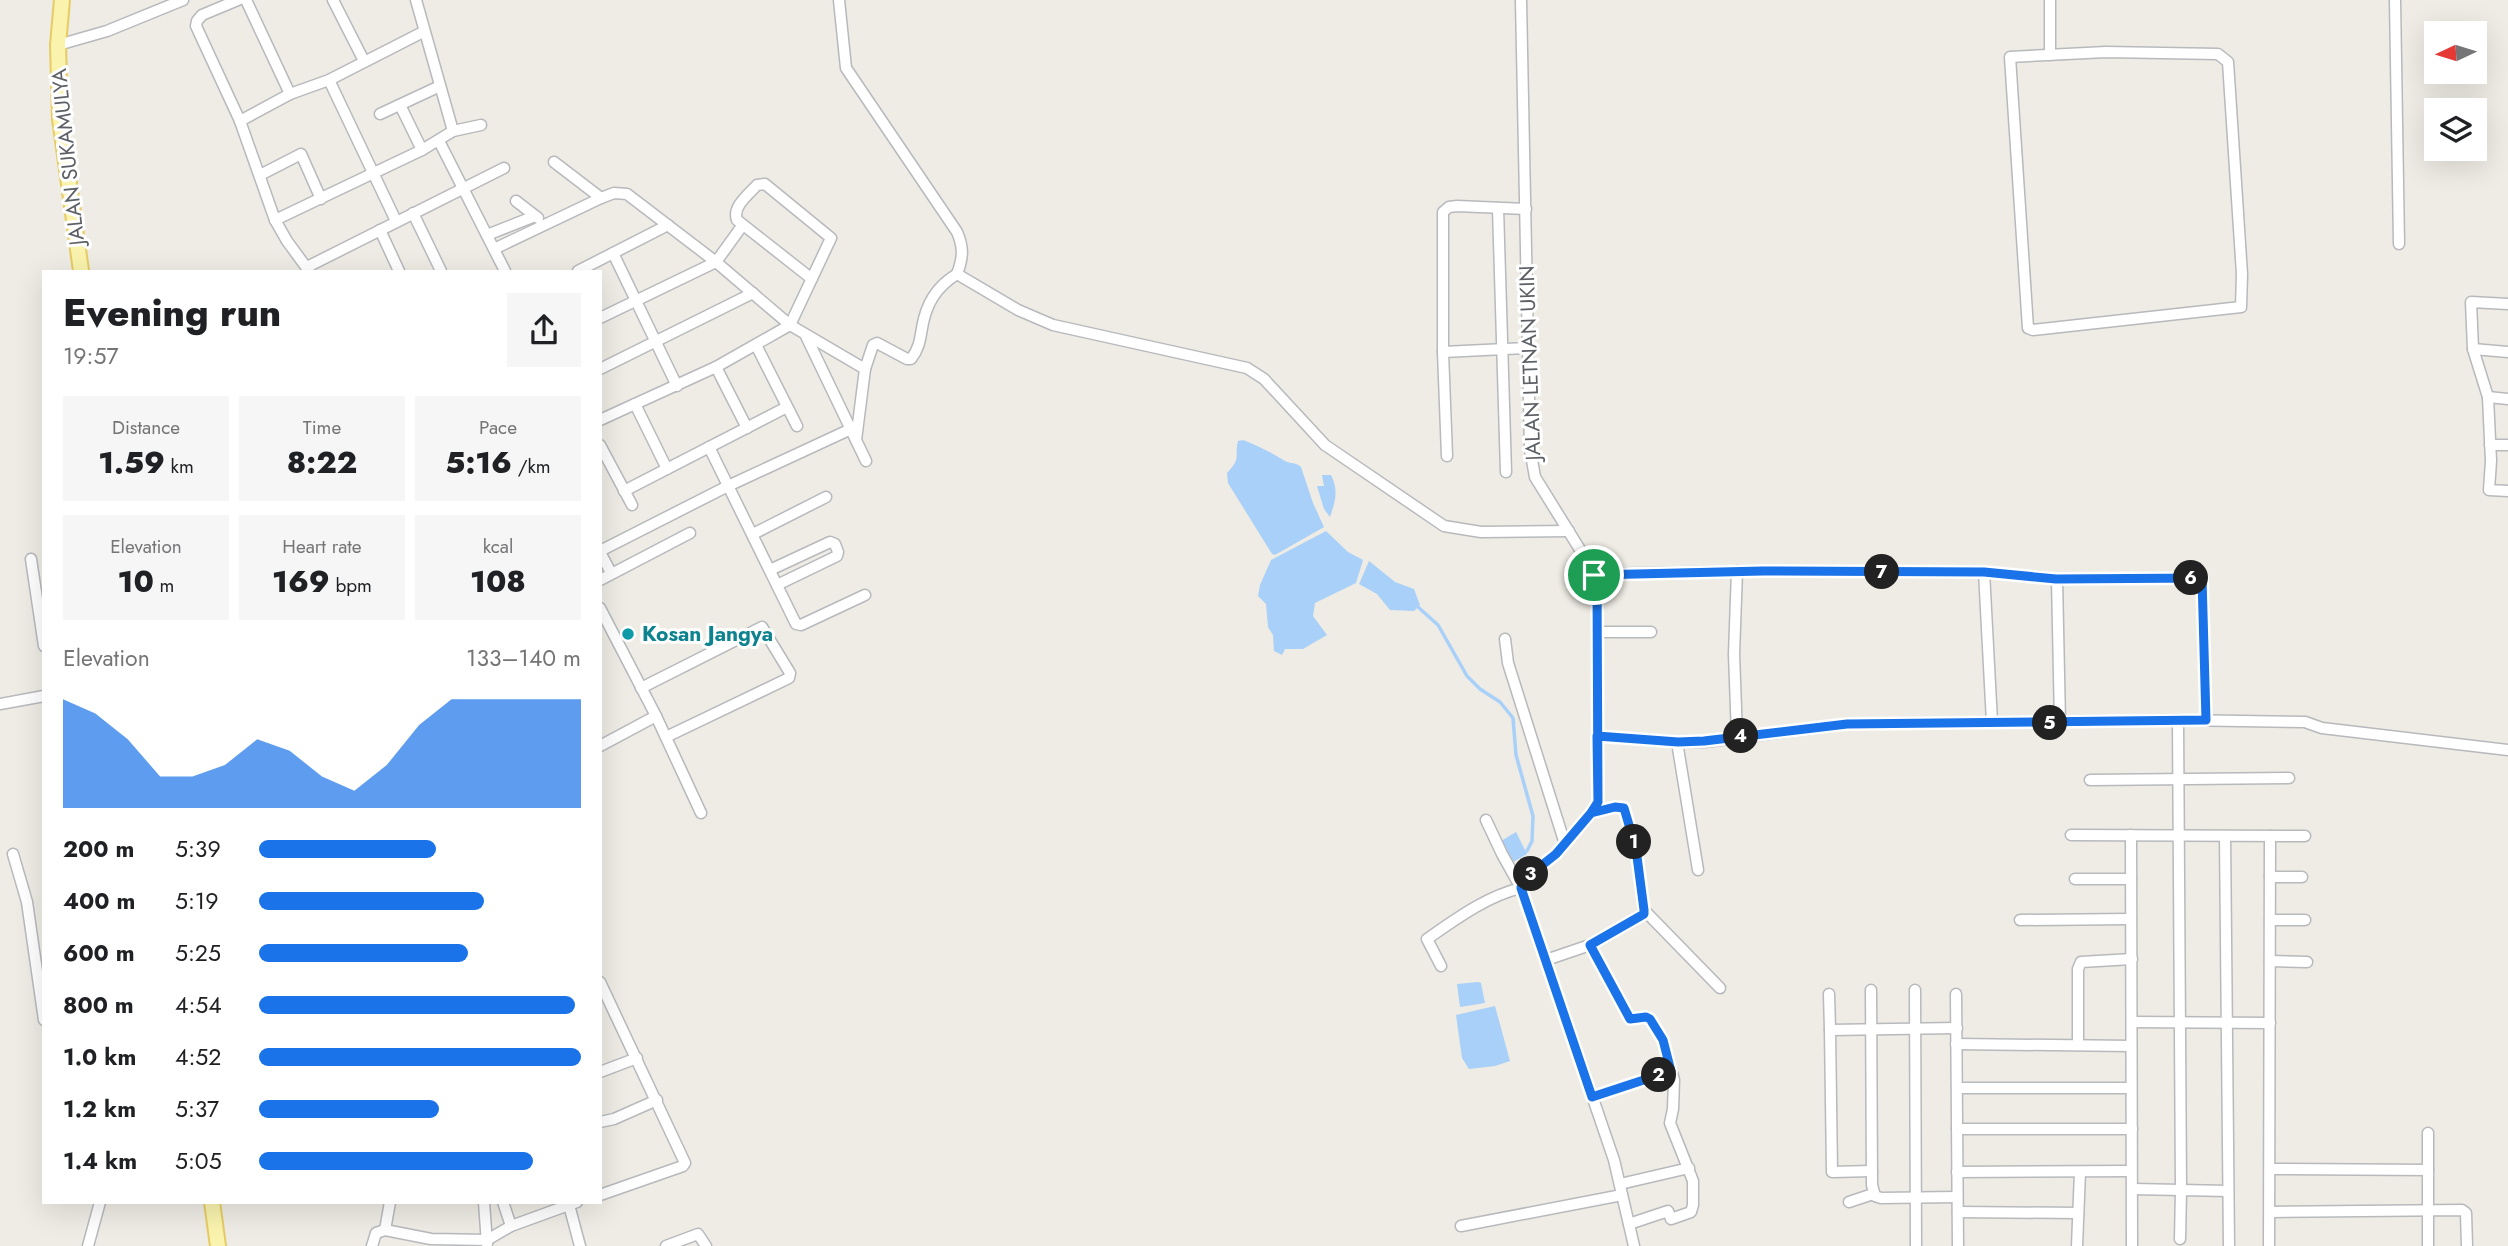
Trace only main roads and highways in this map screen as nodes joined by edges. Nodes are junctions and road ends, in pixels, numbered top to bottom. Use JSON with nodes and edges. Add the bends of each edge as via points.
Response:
{"nodes":[{"id":1,"x":62,"y":0,"type":"edge"},
{"id":2,"x":81,"y":270,"type":"edge"},
{"id":3,"x":212,"y":1204,"type":"edge"},
{"id":4,"x":218,"y":1246,"type":"edge"}],
"edges":[{"from":1,"to":2,"type":"main road","name":"JALAN SUKAMULYA","via":[[60,119]]},
{"from":3,"to":4,"type":"main road"}]}
